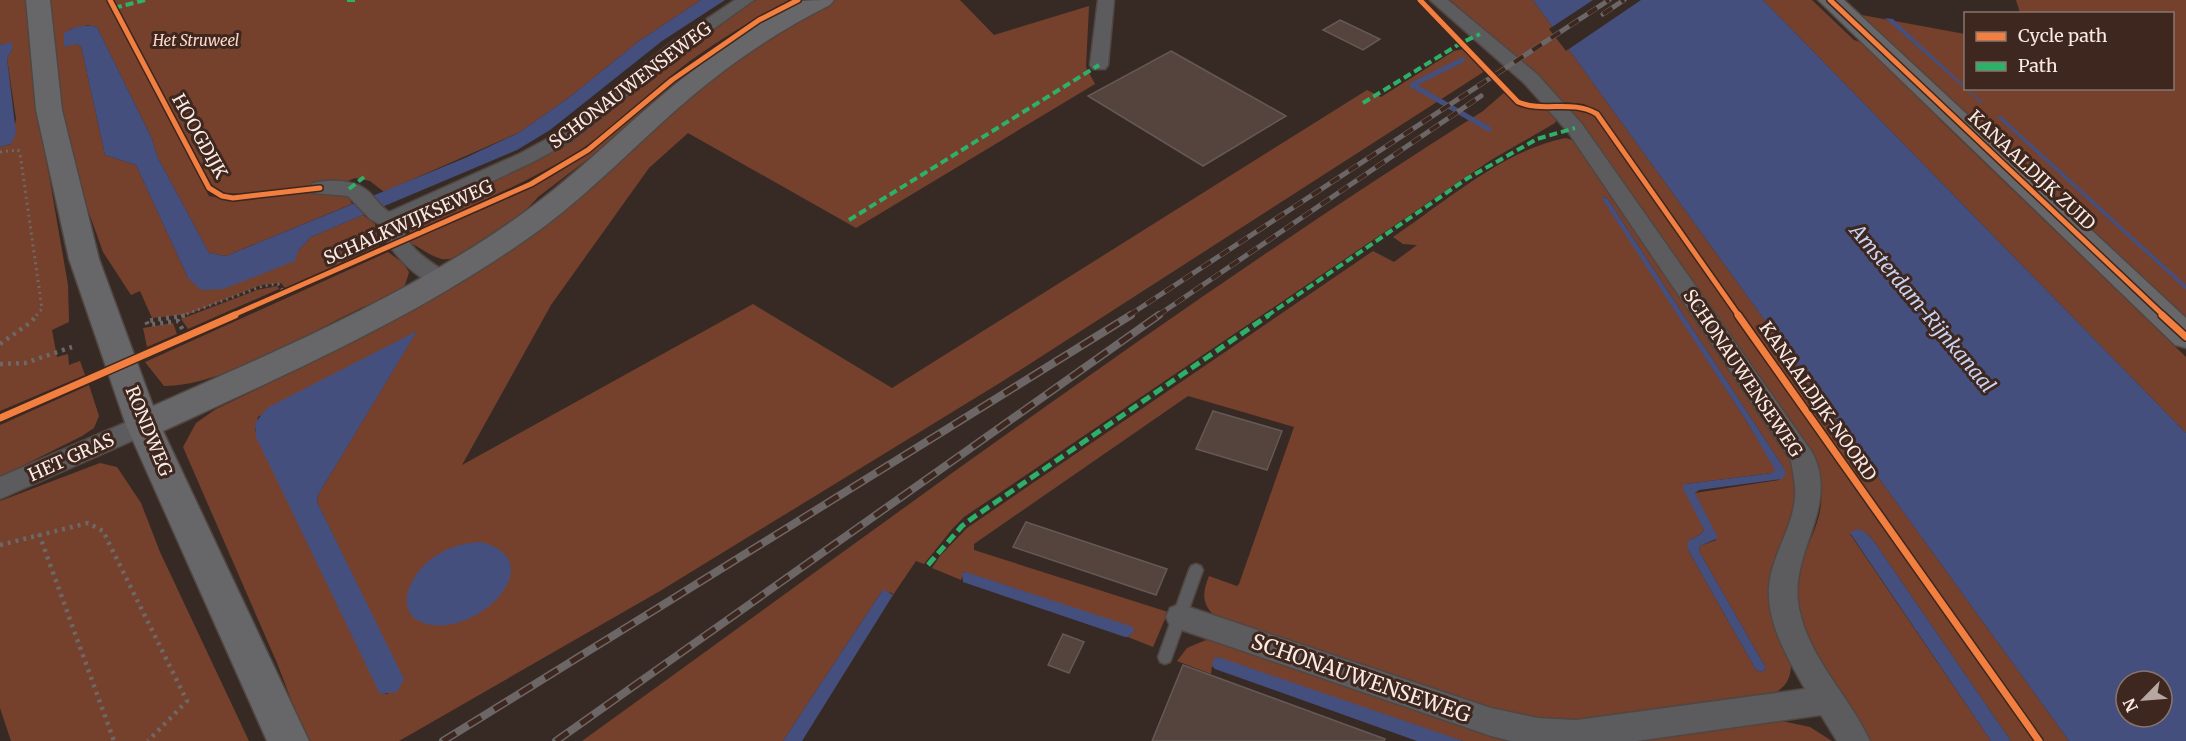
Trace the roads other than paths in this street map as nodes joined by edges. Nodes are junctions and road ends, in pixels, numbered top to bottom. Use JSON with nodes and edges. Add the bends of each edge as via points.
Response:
{"nodes":[{"id":1,"x":38,"y":0,"type":"edge"},
{"id":2,"x":746,"y":0,"type":"edge"},
{"id":3,"x":822,"y":0,"type":"edge"},
{"id":4,"x":1106,"y":0,"type":"edge"},
{"id":5,"x":1438,"y":0,"type":"edge"},
{"id":6,"x":1830,"y":0,"type":"edge"},
{"id":7,"x":1098,"y":66,"type":"dead end"},
{"id":8,"x":320,"y":188,"type":"dead end"},
{"id":9,"x":375,"y":211,"type":"junction"},
{"id":10,"x":443,"y":281,"type":"junction"},
{"id":11,"x":2186,"y":337,"type":"edge"},
{"id":12,"x":143,"y":425,"type":"junction"},
{"id":13,"x":0,"y":489,"type":"edge"},
{"id":14,"x":1196,"y":570,"type":"dead end"},
{"id":15,"x":1180,"y":617,"type":"junction"},
{"id":16,"x":1165,"y":657,"type":"dead end"},
{"id":17,"x":1830,"y":700,"type":"junction"},
{"id":18,"x":288,"y":741,"type":"edge"},
{"id":19,"x":1854,"y":741,"type":"edge"}],
"edges":[{"from":1,"to":12,"type":"street","name":"RONDWEG","via":[[49,110],[84,259]]},
{"from":2,"to":9,"type":"street","name":"SCHONAUWENSEWEG","via":[[678,46],[563,138],[405,212]]},
{"from":3,"to":10,"type":"street","via":[[721,61],[537,218]]},
{"from":4,"to":7,"type":"street"},
{"from":5,"to":17,"type":"street","name":"SCHONAUWENSEWEG","via":[[1523,72],[1575,128],[1803,459],[1810,499],[1785,572],[1784,603],[1790,626]]},
{"from":6,"to":11,"type":"street","name":"KANAALDIJK ZUID"},
{"from":8,"to":9,"type":"street","via":[[349,189]]},
{"from":9,"to":10,"type":"street","via":[[396,243]]},
{"from":10,"to":12,"type":"street","via":[[304,352]]},
{"from":12,"to":13,"type":"street","name":"HET GRAS"},
{"from":12,"to":18,"type":"street","name":"RONDWEG"},
{"from":14,"to":15,"type":"lane"},
{"from":15,"to":16,"type":"lane"},
{"from":15,"to":17,"type":"street","name":"SCHONAUWENSEWEG","via":[[1491,722],[1538,733],[1576,735]]},
{"from":17,"to":19,"type":"street","name":"SCHONAUWENSEWEG"}]}
